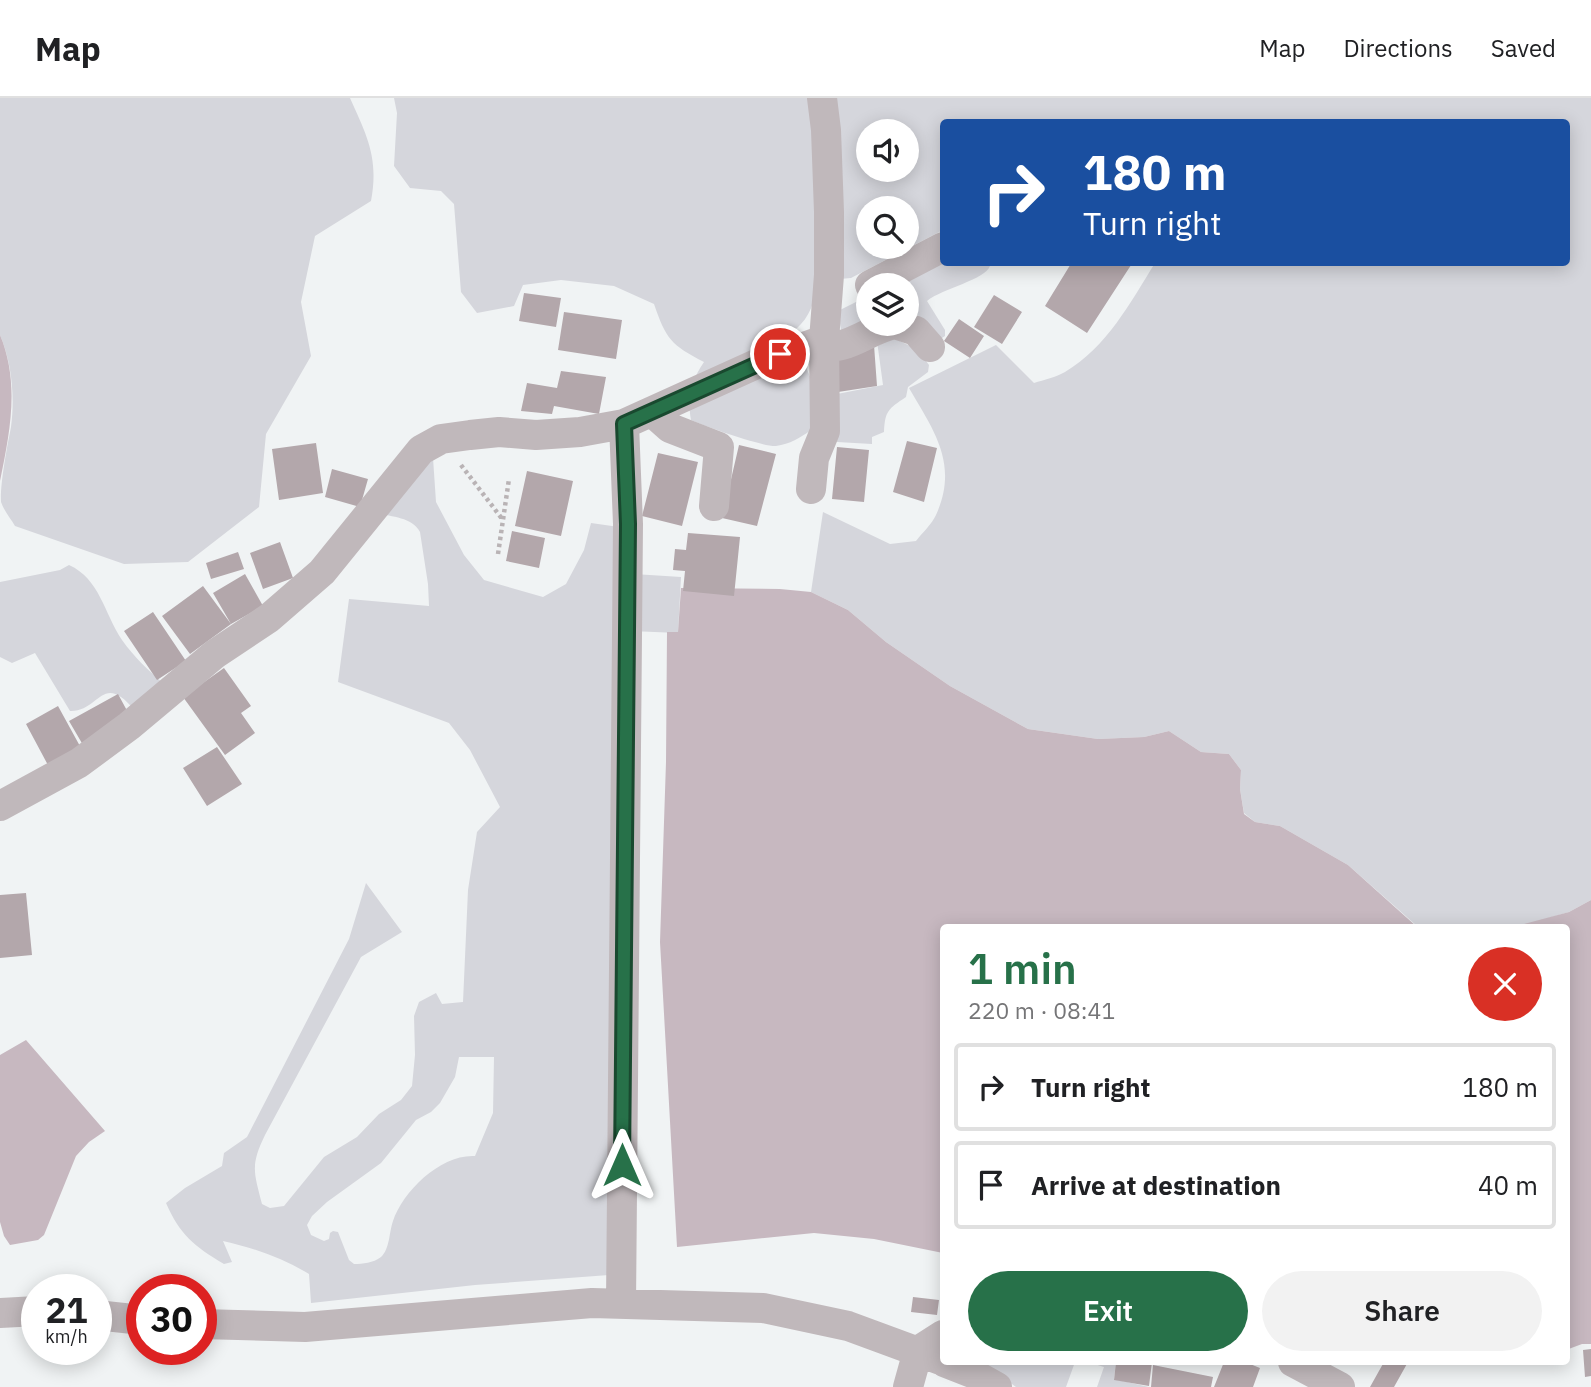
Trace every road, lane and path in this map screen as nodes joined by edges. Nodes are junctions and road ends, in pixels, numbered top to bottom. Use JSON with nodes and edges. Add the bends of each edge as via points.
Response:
{"nodes":[{"id":1,"x":822,"y":98,"type":"edge"},
{"id":2,"x":940,"y":249,"type":"edge"},
{"id":3,"x":894,"y":273,"type":"edge"},
{"id":4,"x":856,"y":292,"type":"edge"},
{"id":5,"x":826,"y":307,"type":"junction"},
{"id":6,"x":919,"y":334,"type":"edge"},
{"id":7,"x":865,"y":336,"type":"edge"},
{"id":8,"x":824,"y":343,"type":"junction"},
{"id":9,"x":930,"y":347,"type":"dead end"},
{"id":10,"x":661,"y":420,"type":"junction"},
{"id":11,"x":624,"y":424,"type":"junction"},
{"id":12,"x":441,"y":439,"type":"junction"},
{"id":13,"x":625,"y":454,"type":"junction"},
{"id":14,"x":509,"y":478,"type":"dead end"},
{"id":15,"x":811,"y":489,"type":"dead end"},
{"id":16,"x":714,"y":506,"type":"dead end"},
{"id":17,"x":503,"y":520,"type":"junction"},
{"id":18,"x":498,"y":554,"type":"dead end"},
{"id":19,"x":0,"y":806,"type":"edge"},
{"id":20,"x":621,"y":1304,"type":"junction"},
{"id":21,"x":21,"y":1312,"type":"edge"},
{"id":22,"x":0,"y":1313,"type":"edge"},
{"id":23,"x":217,"y":1324,"type":"edge"},
{"id":24,"x":935,"y":1358,"type":"edge"},
{"id":25,"x":952,"y":1365,"type":"edge"},
{"id":26,"x":1299,"y":1365,"type":"edge"},
{"id":27,"x":908,"y":1387,"type":"edge"},
{"id":28,"x":996,"y":1387,"type":"edge"},
{"id":29,"x":1340,"y":1387,"type":"edge"}],
"edges":[{"from":1,"to":5,"type":"street","via":[[829,212]]},
{"from":2,"to":3,"type":"street"},
{"from":4,"to":5,"type":"street"},
{"from":5,"to":8,"type":"street"},
{"from":6,"to":9,"type":"street"},
{"from":7,"to":8,"type":"street","via":[[850,344]]},
{"from":8,"to":10,"type":"street","via":[[761,362]]},
{"from":8,"to":15,"type":"street","via":[[825,431],[814,458]]},
{"from":10,"to":11,"type":"street"},
{"from":10,"to":13,"type":"street","via":[[631,442]]},
{"from":10,"to":16,"type":"street","via":[[719,447]]},
{"from":11,"to":12,"type":"street","via":[[580,432],[499,432]]},
{"from":11,"to":13,"type":"street"},
{"from":12,"to":17,"type":"path"},
{"from":12,"to":19,"type":"street","via":[[421,450],[322,572],[269,618],[215,654],[79,763]]},
{"from":13,"to":20,"type":"street"},
{"from":14,"to":17,"type":"path"},
{"from":17,"to":18,"type":"path"},
{"from":20,"to":23,"type":"street","via":[[305,1327]]},
{"from":20,"to":24,"type":"street","via":[[763,1308],[848,1326]]},
{"from":21,"to":22,"type":"street"},
{"from":24,"to":27,"type":"street"},
{"from":25,"to":28,"type":"street"},
{"from":26,"to":29,"type":"street"}]}
